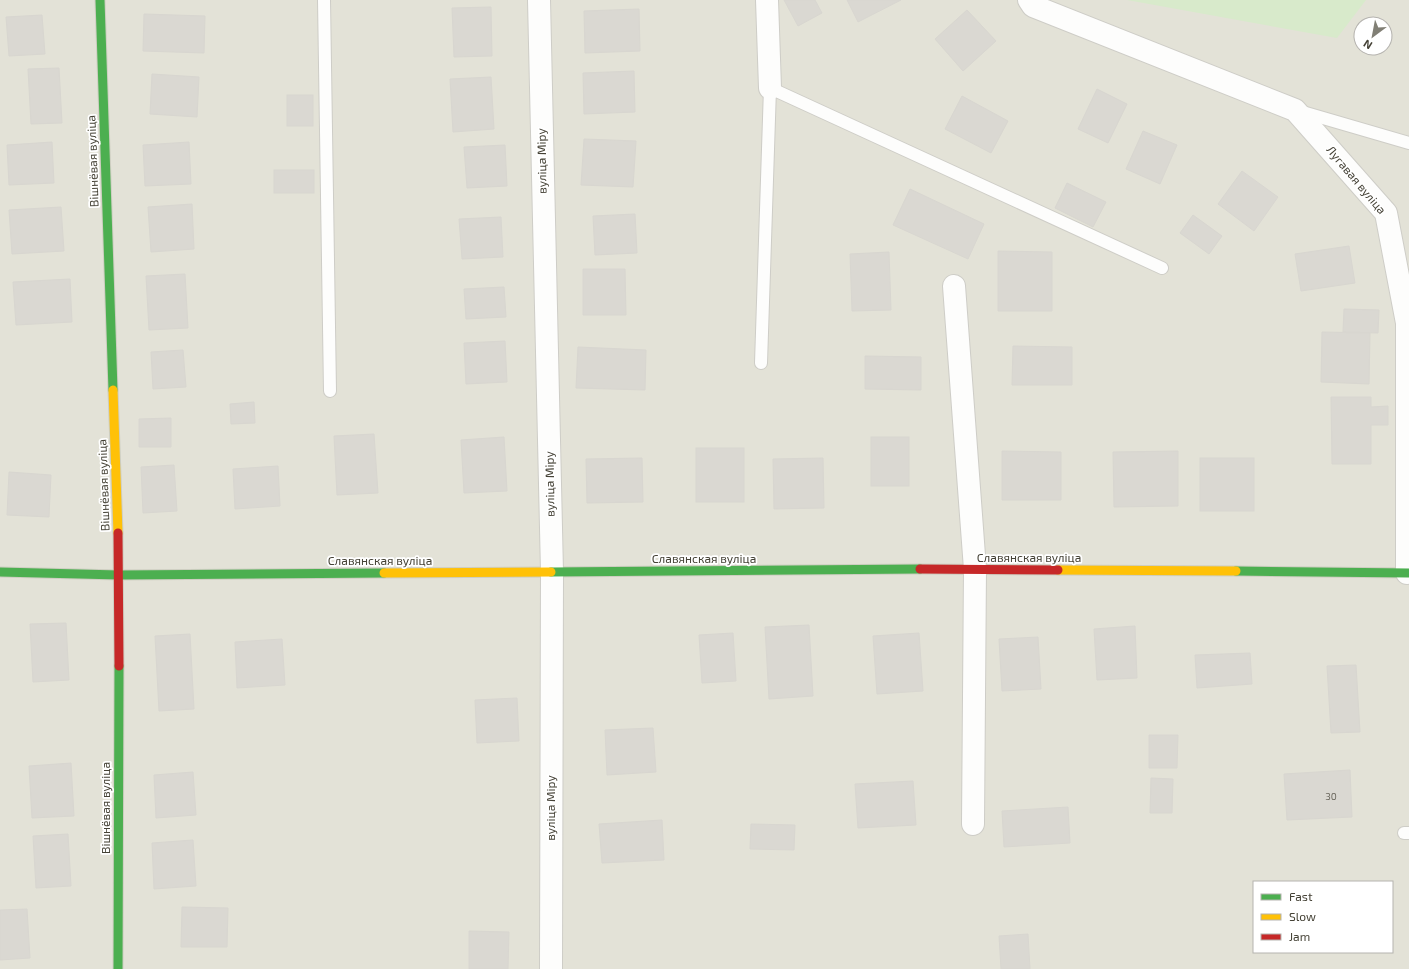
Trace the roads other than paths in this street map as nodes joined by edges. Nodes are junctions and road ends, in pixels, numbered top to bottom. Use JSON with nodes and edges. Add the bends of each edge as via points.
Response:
{"nodes":[{"id":1,"x":100,"y":0,"type":"edge"},
{"id":2,"x":324,"y":0,"type":"edge"},
{"id":3,"x":539,"y":0,"type":"edge"},
{"id":4,"x":767,"y":0,"type":"edge"},
{"id":5,"x":1029,"y":0,"type":"edge"},
{"id":6,"x":770,"y":88,"type":"junction"},
{"id":7,"x":1295,"y":110,"type":"junction"},
{"id":8,"x":1409,"y":143,"type":"edge"},
{"id":9,"x":1162,"y":268,"type":"dead end"},
{"id":10,"x":954,"y":286,"type":"dead end"},
{"id":11,"x":761,"y":364,"type":"dead end"},
{"id":12,"x":330,"y":391,"type":"dead end"},
{"id":13,"x":975,"y":569,"type":"junction"},
{"id":14,"x":0,"y":572,"type":"edge"},
{"id":15,"x":552,"y":572,"type":"junction"},
{"id":16,"x":1408,"y":573,"type":"edge"},
{"id":17,"x":119,"y":575,"type":"junction"},
{"id":18,"x":973,"y":824,"type":"dead end"},
{"id":19,"x":118,"y":969,"type":"edge"},
{"id":20,"x":551,"y":969,"type":"edge"}],
"edges":[{"from":1,"to":17,"type":"street","name":"Вішнёвая вуліца"},
{"from":2,"to":12,"type":"lane"},
{"from":3,"to":15,"type":"street","name":"вуліца Міру"},
{"from":4,"to":6,"type":"street"},
{"from":5,"to":7,"type":"street","name":"Лугавая вуліца","via":[[1033,6]]},
{"from":6,"to":9,"type":"lane"},
{"from":6,"to":11,"type":"lane"},
{"from":7,"to":8,"type":"lane"},
{"from":7,"to":16,"type":"street","name":"Лугавая вуліца","via":[[1386,213],[1408,323]]},
{"from":10,"to":13,"type":"street"},
{"from":13,"to":15,"type":"street","name":"Славянская вуліца"},
{"from":13,"to":16,"type":"street","name":"Славянская вуліца"},
{"from":13,"to":18,"type":"street"},
{"from":14,"to":17,"type":"street","name":"Славянская вуліца"},
{"from":15,"to":17,"type":"street","name":"Славянская вуліца"},
{"from":15,"to":20,"type":"street","name":"вуліца Міру"},
{"from":17,"to":19,"type":"street","name":"Вішнёвая вуліца"}]}
